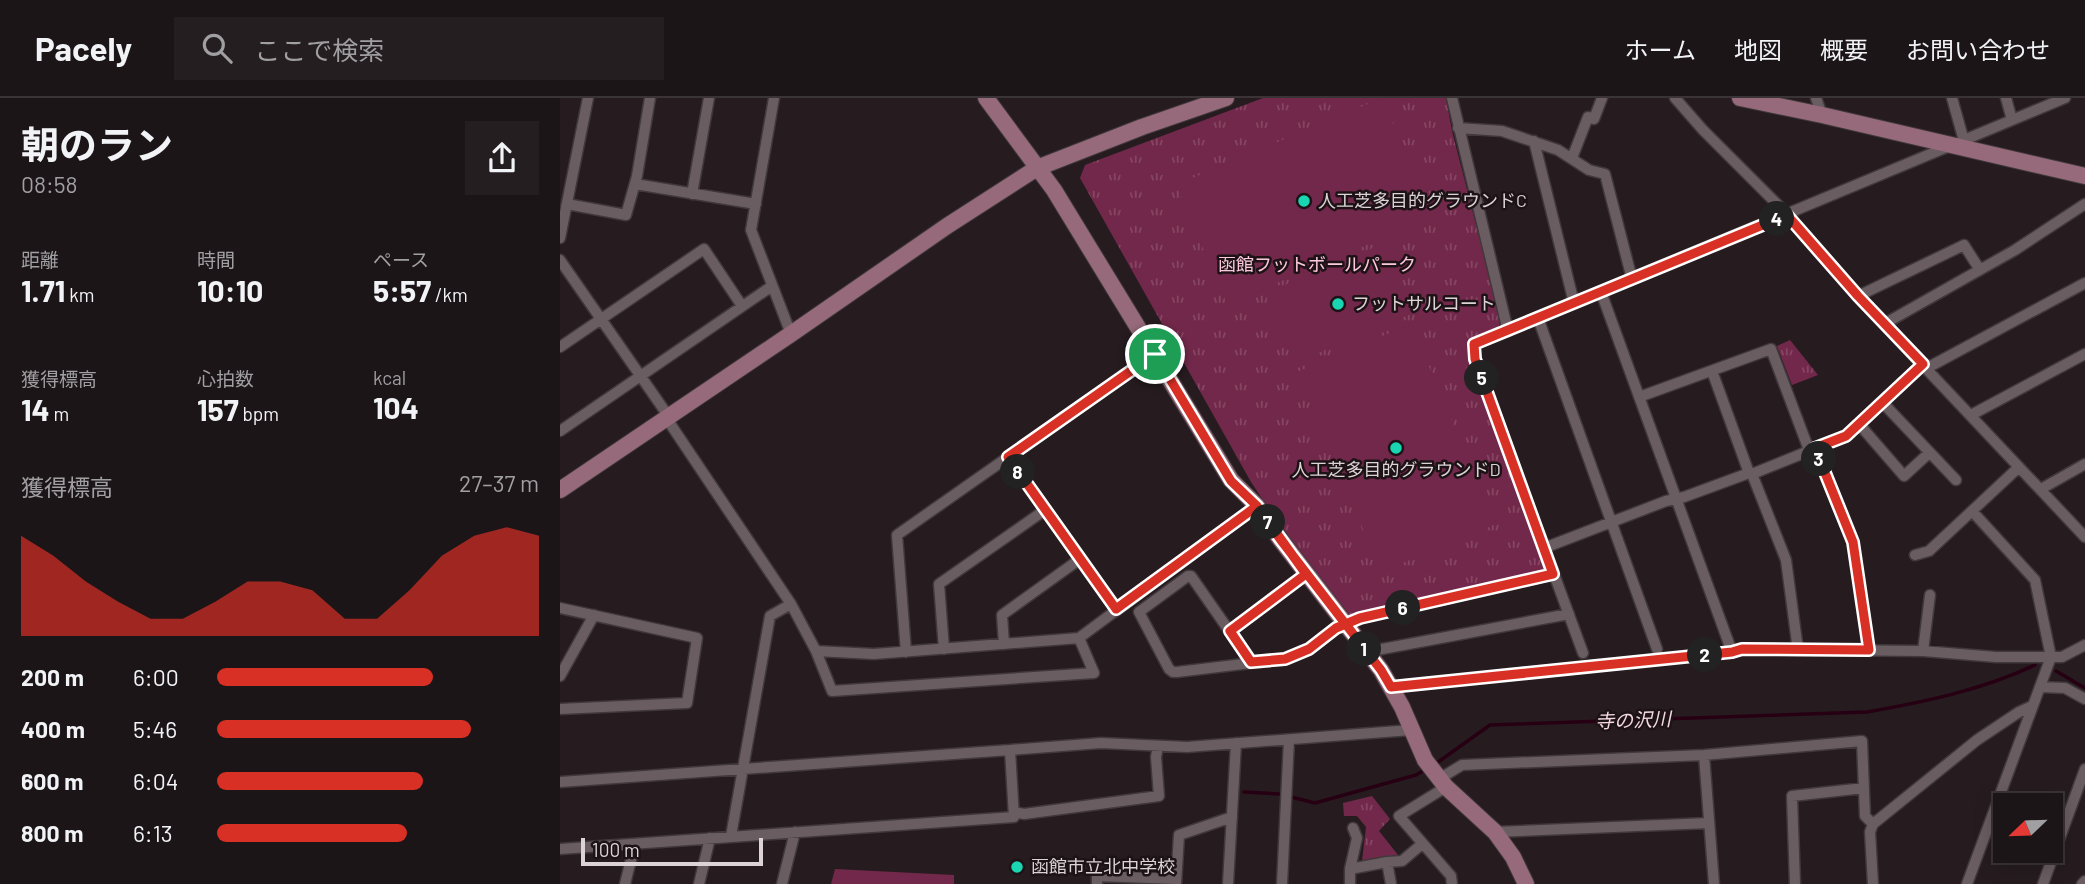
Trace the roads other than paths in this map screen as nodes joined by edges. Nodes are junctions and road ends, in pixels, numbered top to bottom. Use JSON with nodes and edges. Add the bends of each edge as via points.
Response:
{"nodes":[{"id":1,"x":588,"y":98,"type":"edge"},
{"id":2,"x":650,"y":98,"type":"edge"},
{"id":3,"x":709,"y":98,"type":"edge"},
{"id":4,"x":774,"y":98,"type":"edge"},
{"id":5,"x":986,"y":98,"type":"edge"},
{"id":6,"x":1226,"y":98,"type":"edge"},
{"id":7,"x":1452,"y":98,"type":"edge"},
{"id":8,"x":1602,"y":98,"type":"edge"},
{"id":9,"x":1675,"y":98,"type":"edge"},
{"id":10,"x":1740,"y":98,"type":"edge"},
{"id":11,"x":1816,"y":98,"type":"edge"},
{"id":12,"x":1952,"y":98,"type":"edge"},
{"id":13,"x":2006,"y":98,"type":"edge"},
{"id":14,"x":2065,"y":98,"type":"edge"},
{"id":15,"x":1822,"y":115,"type":"junction"},
{"id":16,"x":2012,"y":120,"type":"junction"},
{"id":17,"x":1458,"y":128,"type":"junction"},
{"id":18,"x":1534,"y":141,"type":"junction"},
{"id":19,"x":1958,"y":143,"type":"junction"},
{"id":20,"x":1572,"y":158,"type":"junction"},
{"id":21,"x":1037,"y":168,"type":"junction"},
{"id":22,"x":2085,"y":176,"type":"edge"},
{"id":23,"x":635,"y":184,"type":"junction"},
{"id":24,"x":692,"y":194,"type":"junction"},
{"id":25,"x":567,"y":204,"type":"junction"},
{"id":26,"x":756,"y":204,"type":"junction"},
{"id":27,"x":2085,"y":204,"type":"edge"},
{"id":28,"x":1787,"y":215,"type":"junction"},
{"id":29,"x":560,"y":239,"type":"edge"},
{"id":30,"x":560,"y":260,"type":"edge"},
{"id":31,"x":1980,"y":270,"type":"junction"},
{"id":32,"x":1632,"y":279,"type":"junction"},
{"id":33,"x":2085,"y":283,"type":"edge"},
{"id":34,"x":772,"y":286,"type":"junction"},
{"id":35,"x":1601,"y":292,"type":"junction"},
{"id":36,"x":1858,"y":296,"type":"junction"},
{"id":37,"x":1574,"y":303,"type":"junction"},
{"id":38,"x":742,"y":306,"type":"junction"},
{"id":39,"x":1538,"y":318,"type":"junction"},
{"id":40,"x":601,"y":319,"type":"junction"},
{"id":41,"x":1884,"y":324,"type":"junction"},
{"id":42,"x":1508,"y":331,"type":"junction"},
{"id":43,"x":791,"y":334,"type":"junction"},
{"id":44,"x":560,"y":348,"type":"edge"},
{"id":45,"x":1155,"y":354,"type":"junction"},
{"id":46,"x":2085,"y":354,"type":"edge"},
{"id":47,"x":1925,"y":366,"type":"junction"},
{"id":48,"x":1712,"y":371,"type":"junction"},
{"id":49,"x":640,"y":376,"type":"junction"},
{"id":50,"x":1639,"y":397,"type":"junction"},
{"id":51,"x":1882,"y":402,"type":"junction"},
{"id":52,"x":1971,"y":415,"type":"junction"},
{"id":53,"x":668,"y":418,"type":"junction"},
{"id":54,"x":1859,"y":424,"type":"junction"},
{"id":55,"x":560,"y":431,"type":"edge"},
{"id":56,"x":1812,"y":449,"type":"junction"},
{"id":57,"x":1929,"y":453,"type":"junction"},
{"id":58,"x":1008,"y":457,"type":"junction"},
{"id":59,"x":2084,"y":465,"type":"edge"},
{"id":60,"x":2019,"y":467,"type":"junction"},
{"id":61,"x":1750,"y":473,"type":"junction"},
{"id":62,"x":1956,"y":480,"type":"dead end"},
{"id":63,"x":2041,"y":489,"type":"junction"},
{"id":64,"x":560,"y":491,"type":"edge"},
{"id":65,"x":1676,"y":499,"type":"junction"},
{"id":66,"x":1257,"y":506,"type":"junction"},
{"id":67,"x":1045,"y":510,"type":"junction"},
{"id":68,"x":1972,"y":511,"type":"junction"},
{"id":69,"x":1610,"y":523,"type":"junction"},
{"id":70,"x":2085,"y":537,"type":"edge"},
{"id":71,"x":1544,"y":548,"type":"junction"},
{"id":72,"x":1915,"y":555,"type":"dead end"},
{"id":73,"x":1080,"y":559,"type":"junction"},
{"id":74,"x":1306,"y":574,"type":"junction"},
{"id":75,"x":1553,"y":574,"type":"junction"},
{"id":76,"x":1930,"y":595,"type":"dead end"},
{"id":77,"x":791,"y":604,"type":"junction"},
{"id":78,"x":560,"y":608,"type":"edge"},
{"id":79,"x":1116,"y":609,"type":"junction"},
{"id":80,"x":1569,"y":614,"type":"junction"},
{"id":81,"x":594,"y":615,"type":"junction"},
{"id":82,"x":1346,"y":625,"type":"junction"},
{"id":83,"x":1230,"y":631,"type":"junction"},
{"id":84,"x":1079,"y":638,"type":"junction"},
{"id":85,"x":1004,"y":644,"type":"junction"},
{"id":86,"x":2085,"y":645,"type":"edge"},
{"id":87,"x":944,"y":649,"type":"junction"},
{"id":88,"x":1657,"y":649,"type":"dead end"},
{"id":89,"x":1798,"y":650,"type":"junction"},
{"id":90,"x":1869,"y":650,"type":"junction"},
{"id":91,"x":816,"y":651,"type":"junction"},
{"id":92,"x":1923,"y":651,"type":"junction"},
{"id":93,"x":906,"y":652,"type":"junction"},
{"id":94,"x":1366,"y":652,"type":"junction"},
{"id":95,"x":1732,"y":652,"type":"junction"},
{"id":96,"x":1583,"y":653,"type":"dead end"},
{"id":97,"x":2052,"y":657,"type":"junction"},
{"id":98,"x":1251,"y":662,"type":"junction"},
{"id":99,"x":560,"y":676,"type":"edge"},
{"id":100,"x":1391,"y":687,"type":"junction"},
{"id":101,"x":2040,"y":687,"type":"junction"},
{"id":102,"x":2085,"y":699,"type":"edge"},
{"id":103,"x":2032,"y":706,"type":"junction"},
{"id":104,"x":560,"y":709,"type":"edge"},
{"id":105,"x":1411,"y":730,"type":"junction"},
{"id":106,"x":1289,"y":740,"type":"junction"},
{"id":107,"x":1236,"y":743,"type":"junction"},
{"id":108,"x":1158,"y":746,"type":"junction"},
{"id":109,"x":1010,"y":750,"type":"junction"},
{"id":110,"x":1704,"y":755,"type":"junction"},
{"id":111,"x":743,"y":769,"type":"junction"},
{"id":112,"x":2085,"y":769,"type":"edge"},
{"id":113,"x":1436,"y":775,"type":"junction"},
{"id":114,"x":560,"y":782,"type":"edge"},
{"id":115,"x":1864,"y":788,"type":"junction"},
{"id":116,"x":1014,"y":812,"type":"junction"},
{"id":117,"x":1232,"y":817,"type":"junction"},
{"id":118,"x":1709,"y":823,"type":"junction"},
{"id":119,"x":1872,"y":824,"type":"junction"},
{"id":120,"x":1353,"y":828,"type":"dead end"},
{"id":121,"x":795,"y":832,"type":"junction"},
{"id":122,"x":1495,"y":832,"type":"junction"},
{"id":123,"x":731,"y":836,"type":"junction"},
{"id":124,"x":710,"y":838,"type":"junction"},
{"id":125,"x":635,"y":844,"type":"junction"},
{"id":126,"x":1422,"y":844,"type":"junction"},
{"id":127,"x":560,"y":849,"type":"edge"},
{"id":128,"x":1387,"y":862,"type":"junction"},
{"id":129,"x":1350,"y":869,"type":"junction"},
{"id":130,"x":1176,"y":882,"type":"edge"},
{"id":131,"x":625,"y":884,"type":"edge"},
{"id":132,"x":699,"y":884,"type":"edge"},
{"id":133,"x":782,"y":884,"type":"edge"},
{"id":134,"x":1097,"y":884,"type":"edge"},
{"id":135,"x":1228,"y":884,"type":"edge"},
{"id":136,"x":1282,"y":884,"type":"edge"},
{"id":137,"x":1350,"y":884,"type":"edge"},
{"id":138,"x":1391,"y":884,"type":"edge"},
{"id":139,"x":1452,"y":884,"type":"edge"},
{"id":140,"x":1526,"y":884,"type":"edge"},
{"id":141,"x":1714,"y":884,"type":"edge"},
{"id":142,"x":1795,"y":884,"type":"edge"},
{"id":143,"x":1873,"y":884,"type":"edge"},
{"id":144,"x":1967,"y":884,"type":"edge"},
{"id":145,"x":2043,"y":884,"type":"edge"}],
"edges":[{"from":1,"to":25,"type":"street"},
{"from":2,"to":23,"type":"street"},
{"from":3,"to":24,"type":"street"},
{"from":4,"to":26,"type":"street"},
{"from":5,"to":21,"type":"street"},
{"from":6,"to":21,"type":"street"},
{"from":7,"to":17,"type":"street"},
{"from":8,"to":20,"type":"street","via":[[1594,119],[1588,117]]},
{"from":9,"to":28,"type":"street"},
{"from":10,"to":15,"type":"street"},
{"from":11,"to":15,"type":"street"},
{"from":12,"to":19,"type":"street"},
{"from":13,"to":16,"type":"street"},
{"from":14,"to":16,"type":"street"},
{"from":15,"to":19,"type":"street"},
{"from":16,"to":19,"type":"street"},
{"from":17,"to":18,"type":"street","via":[[1502,131]]},
{"from":17,"to":42,"type":"street"},
{"from":18,"to":20,"type":"street"},
{"from":18,"to":37,"type":"street"},
{"from":19,"to":22,"type":"street"},
{"from":19,"to":28,"type":"street"},
{"from":20,"to":32,"type":"street","via":[[1605,174]]},
{"from":21,"to":43,"type":"street"},
{"from":21,"to":45,"type":"street"},
{"from":23,"to":24,"type":"street"},
{"from":23,"to":25,"type":"street","via":[[626,215]]},
{"from":24,"to":26,"type":"street"},
{"from":25,"to":29,"type":"street"},
{"from":26,"to":34,"type":"street","via":[[751,230]]},
{"from":27,"to":31,"type":"street"},
{"from":28,"to":32,"type":"street"},
{"from":28,"to":36,"type":"street"},
{"from":30,"to":40,"type":"street"},
{"from":31,"to":36,"type":"street","via":[[1964,245]]},
{"from":31,"to":41,"type":"street"},
{"from":32,"to":35,"type":"street"},
{"from":33,"to":47,"type":"street"},
{"from":34,"to":38,"type":"street"},
{"from":34,"to":43,"type":"street"},
{"from":35,"to":37,"type":"street"},
{"from":35,"to":50,"type":"street"},
{"from":36,"to":41,"type":"street"},
{"from":37,"to":39,"type":"street"},
{"from":38,"to":40,"type":"street","via":[[704,249]]},
{"from":38,"to":49,"type":"street"},
{"from":39,"to":42,"type":"street"},
{"from":39,"to":69,"type":"street"},
{"from":40,"to":44,"type":"street"},
{"from":40,"to":49,"type":"street"},
{"from":41,"to":47,"type":"street"},
{"from":42,"to":71,"type":"street","via":[[1474,344],[1475,359]]},
{"from":43,"to":53,"type":"street"},
{"from":45,"to":58,"type":"street"},
{"from":45,"to":66,"type":"street","via":[[1231,481]]},
{"from":46,"to":52,"type":"street"},
{"from":47,"to":51,"type":"street"},
{"from":47,"to":52,"type":"street"},
{"from":48,"to":50,"type":"street"},
{"from":48,"to":56,"type":"street","via":[[1771,349]]},
{"from":48,"to":61,"type":"street"},
{"from":49,"to":53,"type":"street"},
{"from":49,"to":55,"type":"street"},
{"from":50,"to":65,"type":"street"},
{"from":51,"to":54,"type":"street"},
{"from":51,"to":57,"type":"street"},
{"from":52,"to":60,"type":"street"},
{"from":53,"to":64,"type":"street"},
{"from":53,"to":77,"type":"street"},
{"from":54,"to":56,"type":"street","via":[[1846,436]]},
{"from":54,"to":57,"type":"street","via":[[1904,476]]},
{"from":56,"to":61,"type":"street"},
{"from":56,"to":90,"type":"street","via":[[1853,542]]},
{"from":57,"to":62,"type":"street"},
{"from":58,"to":67,"type":"street"},
{"from":58,"to":93,"type":"street","via":[[897,535]]},
{"from":59,"to":63,"type":"street"},
{"from":60,"to":63,"type":"street"},
{"from":60,"to":68,"type":"street"},
{"from":61,"to":65,"type":"street"},
{"from":61,"to":89,"type":"street","via":[[1786,560]]},
{"from":63,"to":70,"type":"street"},
{"from":65,"to":69,"type":"street"},
{"from":65,"to":95,"type":"street"},
{"from":66,"to":74,"type":"street"},
{"from":66,"to":79,"type":"street"},
{"from":67,"to":73,"type":"street"},
{"from":67,"to":87,"type":"street","via":[[939,584]]},
{"from":68,"to":72,"type":"street","via":[[1929,551]]},
{"from":68,"to":97,"type":"street","via":[[2035,580]]},
{"from":69,"to":71,"type":"street"},
{"from":69,"to":88,"type":"street"},
{"from":71,"to":75,"type":"street"},
{"from":73,"to":79,"type":"street"},
{"from":73,"to":85,"type":"street","via":[[1002,615]]},
{"from":74,"to":82,"type":"street"},
{"from":74,"to":83,"type":"street"},
{"from":75,"to":80,"type":"street"},
{"from":75,"to":82,"type":"street"},
{"from":76,"to":92,"type":"street"},
{"from":77,"to":91,"type":"street"},
{"from":77,"to":111,"type":"street","via":[[771,616]]},
{"from":78,"to":81,"type":"street"},
{"from":79,"to":84,"type":"street"},
{"from":80,"to":94,"type":"street"},
{"from":80,"to":96,"type":"street"},
{"from":81,"to":99,"type":"street"},
{"from":81,"to":104,"type":"street","via":[[697,638],[687,703]]},
{"from":82,"to":94,"type":"street"},
{"from":82,"to":98,"type":"street","via":[[1285,659]]},
{"from":83,"to":98,"type":"street"},
{"from":83,"to":98,"type":"street","via":[[1191,576],[1139,612],[1173,672]]},
{"from":84,"to":85,"type":"street"},
{"from":84,"to":91,"type":"street","via":[[1094,673],[832,691]]},
{"from":85,"to":87,"type":"street"},
{"from":86,"to":97,"type":"street"},
{"from":87,"to":93,"type":"street"},
{"from":89,"to":90,"type":"street"},
{"from":89,"to":95,"type":"street"},
{"from":90,"to":92,"type":"street"},
{"from":91,"to":93,"type":"street"},
{"from":92,"to":97,"type":"street"},
{"from":94,"to":100,"type":"street"},
{"from":95,"to":100,"type":"street"},
{"from":97,"to":101,"type":"street"},
{"from":100,"to":105,"type":"street"},
{"from":101,"to":102,"type":"street","via":[[2065,688]]},
{"from":101,"to":103,"type":"street"},
{"from":103,"to":119,"type":"street","via":[[1977,740]]},
{"from":103,"to":144,"type":"street"},
{"from":105,"to":106,"type":"street"},
{"from":105,"to":113,"type":"street"},
{"from":106,"to":107,"type":"street"},
{"from":106,"to":136,"type":"street"},
{"from":107,"to":108,"type":"street"},
{"from":107,"to":117,"type":"street"},
{"from":108,"to":109,"type":"street","via":[[1101,743]]},
{"from":108,"to":116,"type":"street","via":[[1158,796]]},
{"from":109,"to":111,"type":"street"},
{"from":109,"to":116,"type":"street"},
{"from":110,"to":113,"type":"street","via":[[1462,765]]},
{"from":110,"to":115,"type":"street","via":[[1862,741]]},
{"from":110,"to":118,"type":"street"},
{"from":111,"to":114,"type":"street"},
{"from":111,"to":123,"type":"street"},
{"from":112,"to":145,"type":"street"},
{"from":113,"to":122,"type":"street"},
{"from":113,"to":126,"type":"street","via":[[1399,816]]},
{"from":115,"to":119,"type":"street","via":[[1865,816]]},
{"from":115,"to":142,"type":"street","via":[[1792,796]]},
{"from":116,"to":121,"type":"street","via":[[1014,817]]},
{"from":117,"to":130,"type":"street","via":[[1179,835]]},
{"from":117,"to":135,"type":"street"},
{"from":118,"to":122,"type":"street"},
{"from":118,"to":141,"type":"street"},
{"from":119,"to":143,"type":"street"},
{"from":120,"to":129,"type":"street","via":[[1357,838]]},
{"from":121,"to":123,"type":"street"},
{"from":121,"to":133,"type":"street"},
{"from":122,"to":140,"type":"street"},
{"from":123,"to":124,"type":"street"},
{"from":124,"to":125,"type":"street"},
{"from":124,"to":132,"type":"street"},
{"from":125,"to":127,"type":"street"},
{"from":125,"to":131,"type":"street"},
{"from":126,"to":128,"type":"street","via":[[1402,861]]},
{"from":126,"to":139,"type":"street","via":[[1451,876]]},
{"from":128,"to":129,"type":"street"},
{"from":128,"to":138,"type":"street"},
{"from":129,"to":137,"type":"street"},
{"from":130,"to":134,"type":"street","via":[[1097,876]]}]}
